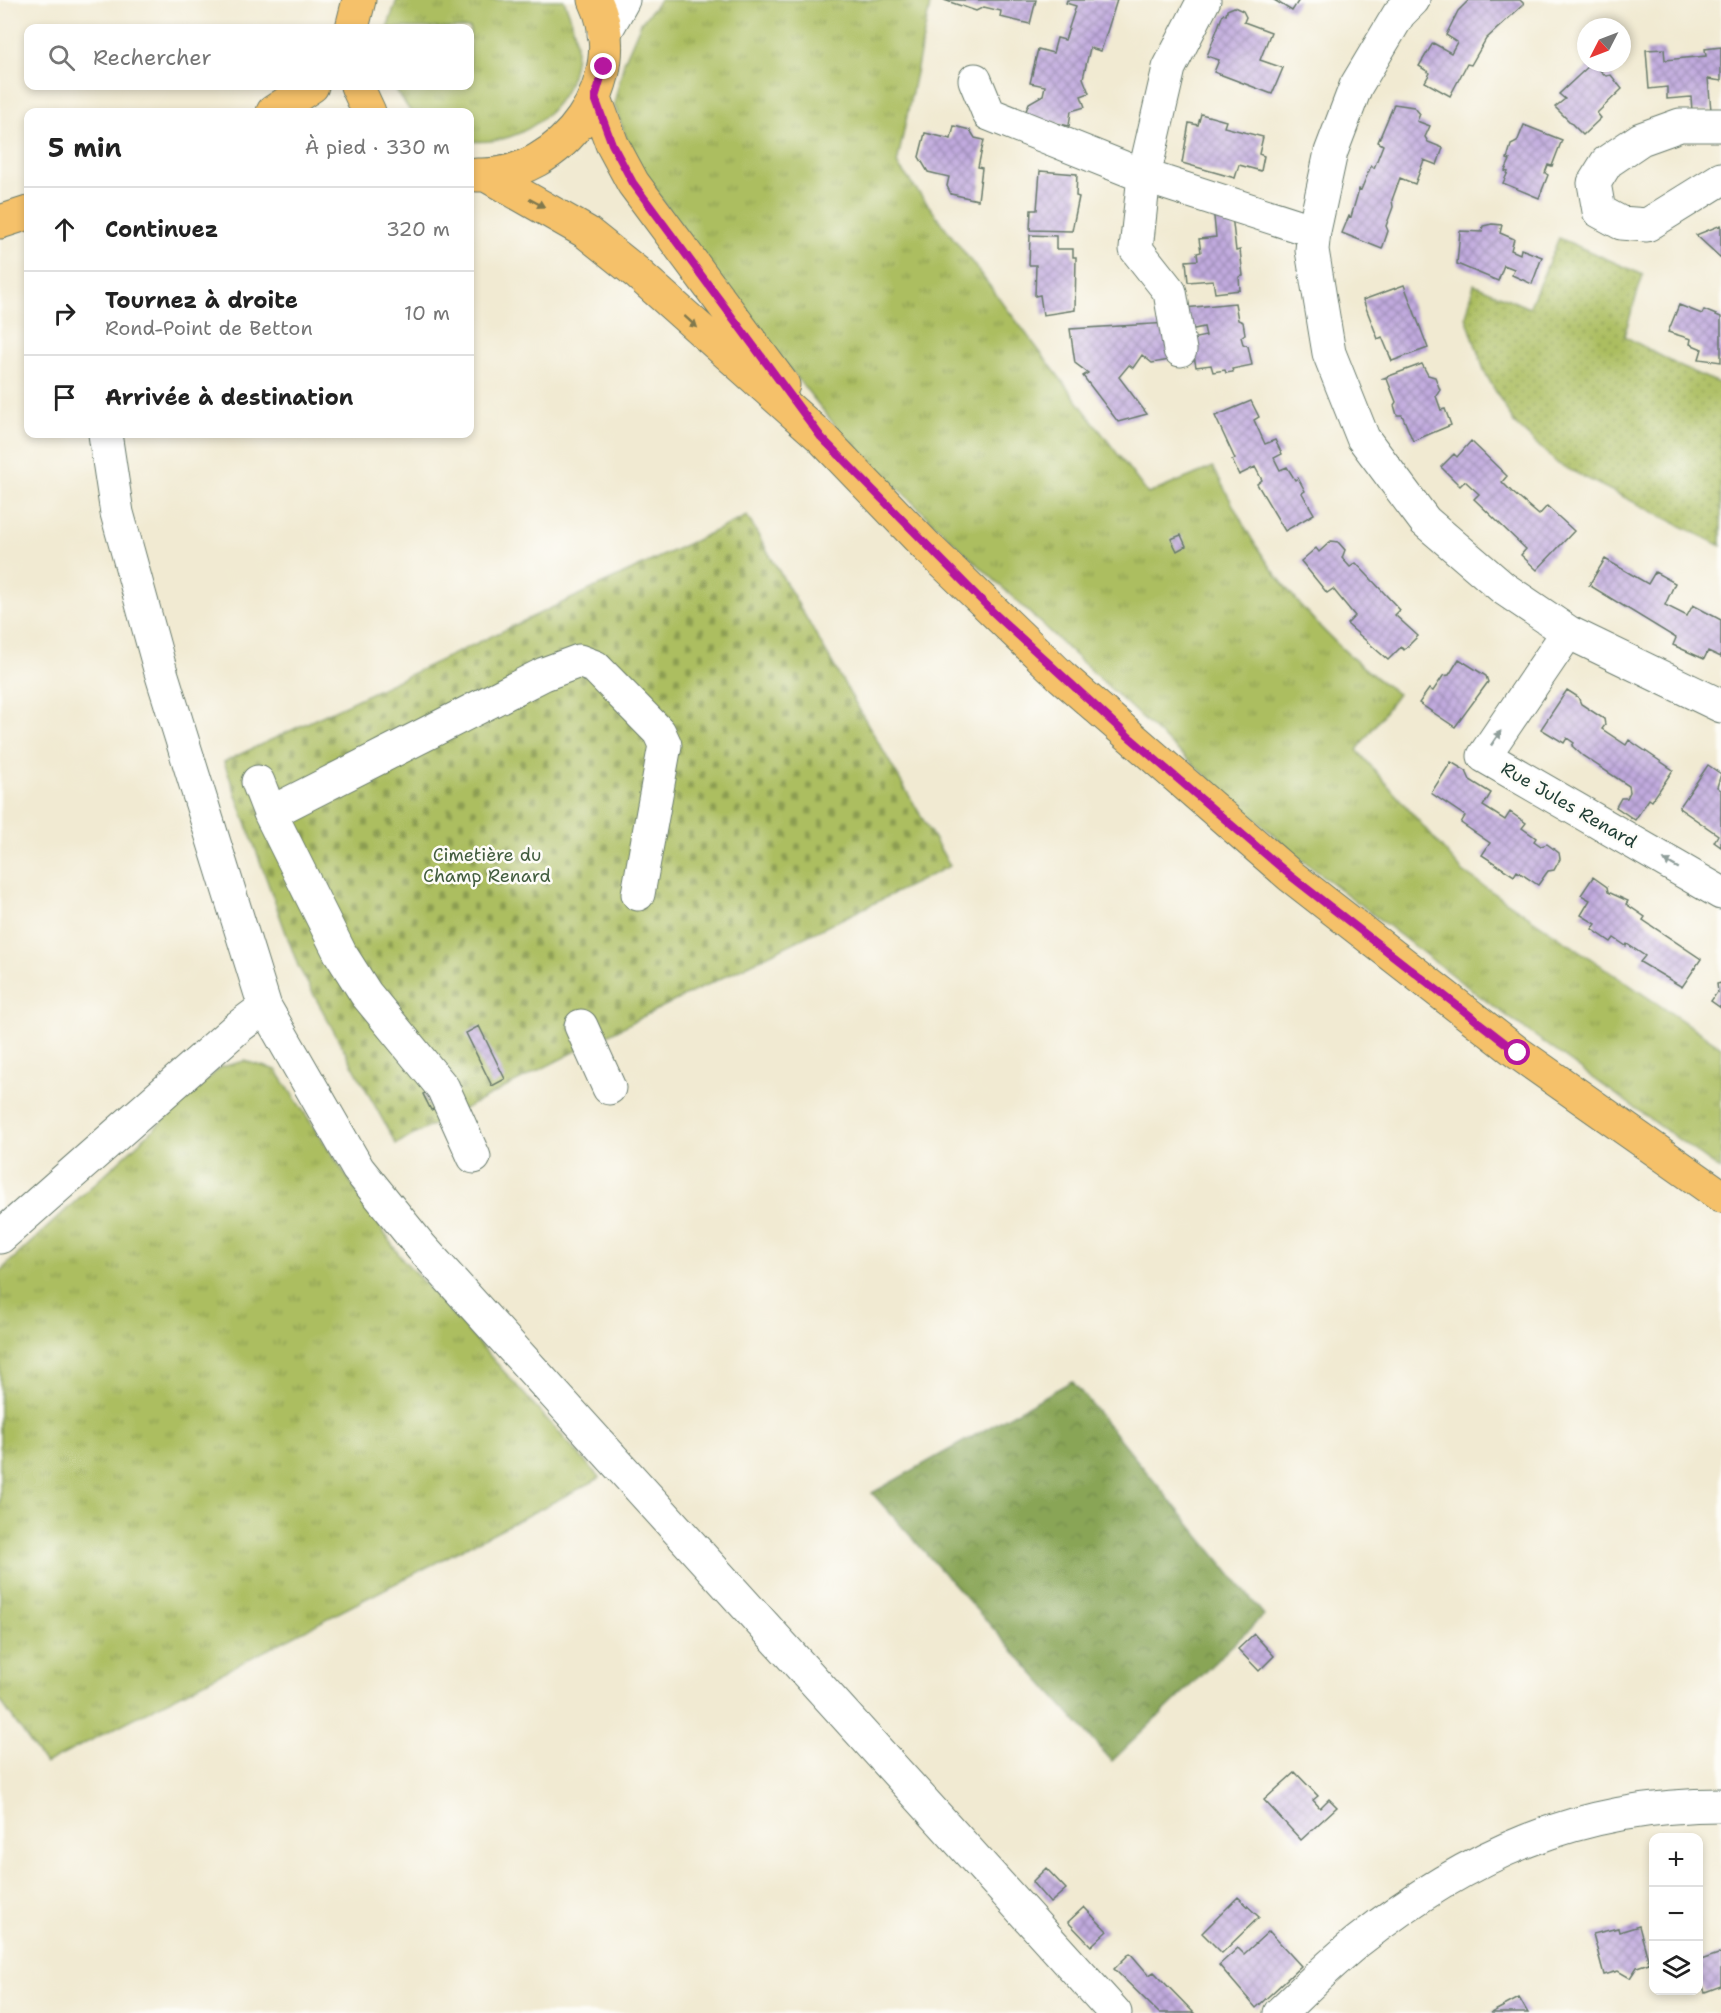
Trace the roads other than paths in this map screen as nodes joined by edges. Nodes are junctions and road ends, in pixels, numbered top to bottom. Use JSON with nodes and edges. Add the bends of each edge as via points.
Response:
{"nodes":[{"id":1,"x":595,"y":0,"type":"edge"},
{"id":2,"x":623,"y":0,"type":"edge"},
{"id":3,"x":1204,"y":0,"type":"edge"},
{"id":4,"x":1413,"y":0,"type":"edge"},
{"id":5,"x":604,"y":34,"type":"junction"},
{"id":6,"x":975,"y":80,"type":"dead end"},
{"id":7,"x":306,"y":90,"type":"edge"},
{"id":8,"x":359,"y":90,"type":"edge"},
{"id":9,"x":595,"y":98,"type":"junction"},
{"id":10,"x":279,"y":108,"type":"edge"},
{"id":11,"x":367,"y":108,"type":"edge"},
{"id":12,"x":1721,"y":124,"type":"edge"},
{"id":13,"x":478,"y":175,"type":"edge"},
{"id":14,"x":1144,"y":176,"type":"junction"},
{"id":15,"x":1721,"y":179,"type":"edge"},
{"id":16,"x":24,"y":214,"type":"edge"},
{"id":17,"x":0,"y":222,"type":"edge"},
{"id":18,"x":1314,"y":231,"type":"junction"},
{"id":19,"x":1180,"y":350,"type":"dead end"},
{"id":20,"x":821,"y":437,"type":"junction"},
{"id":21,"x":106,"y":438,"type":"edge"},
{"id":22,"x":1568,"y":632,"type":"junction"},
{"id":23,"x":1721,"y":706,"type":"edge"},
{"id":24,"x":258,"y":782,"type":"dead end"},
{"id":25,"x":270,"y":813,"type":"junction"},
{"id":26,"x":1721,"y":893,"type":"edge"},
{"id":27,"x":638,"y":894,"type":"dead end"},
{"id":28,"x":265,"y":1007,"type":"junction"},
{"id":29,"x":581,"y":1026,"type":"dead end"},
{"id":30,"x":609,"y":1088,"type":"dead end"},
{"id":31,"x":474,"y":1157,"type":"dead end"},
{"id":32,"x":1721,"y":1196,"type":"edge"},
{"id":33,"x":0,"y":1237,"type":"edge"},
{"id":34,"x":1721,"y":1805,"type":"edge"},
{"id":35,"x":1115,"y":2013,"type":"edge"},
{"id":36,"x":1280,"y":2013,"type":"edge"}],
"edges":[{"from":1,"to":5,"type":"main road"},
{"from":2,"to":5,"type":"street"},
{"from":3,"to":14,"type":"street","via":[[1169,68]]},
{"from":4,"to":18,"type":"street","via":[[1399,14],[1356,86],[1331,152]]},
{"from":5,"to":9,"type":"main road","via":[[604,67]]},
{"from":6,"to":14,"type":"street","via":[[989,114]]},
{"from":7,"to":10,"type":"main road"},
{"from":8,"to":11,"type":"main road"},
{"from":9,"to":13,"type":"main road","via":[[582,122],[541,159],[516,170]]},
{"from":9,"to":20,"type":"main road","via":[[612,144],[633,183]]},
{"from":12,"to":15,"type":"street","via":[[1680,125],[1641,139],[1607,162],[1594,183],[1599,211],[1621,223],[1647,225]]},
{"from":13,"to":20,"type":"main road","one_way":true,"via":[[586,232]]},
{"from":14,"to":18,"type":"street"},
{"from":14,"to":19,"type":"street","via":[[1136,249],[1170,292]]},
{"from":16,"to":17,"type":"main road"},
{"from":18,"to":22,"type":"street","via":[[1312,250],[1329,353],[1363,438],[1425,521],[1503,588]]},
{"from":20,"to":32,"type":"main road","via":[[994,613],[1247,839],[1518,1053]]},
{"from":21,"to":28,"type":"street","via":[[117,513],[135,580]]},
{"from":22,"to":23,"type":"street"},
{"from":26,"to":22,"type":"street","name":"Rue Jules Renard","one_way":true,"via":[[1484,756]]},
{"from":24,"to":25,"type":"street"},
{"from":25,"to":27,"type":"street","via":[[544,674],[579,661],[595,667],[659,732],[665,745]]},
{"from":25,"to":31,"type":"street","via":[[340,953],[371,1001],[443,1088]]},
{"from":28,"to":33,"type":"street"},
{"from":28,"to":35,"type":"street","via":[[358,1169],[421,1247]]},
{"from":29,"to":30,"type":"street"},
{"from":34,"to":36,"type":"street","via":[[1662,1806],[1599,1816],[1501,1850],[1384,1922]]}]}
